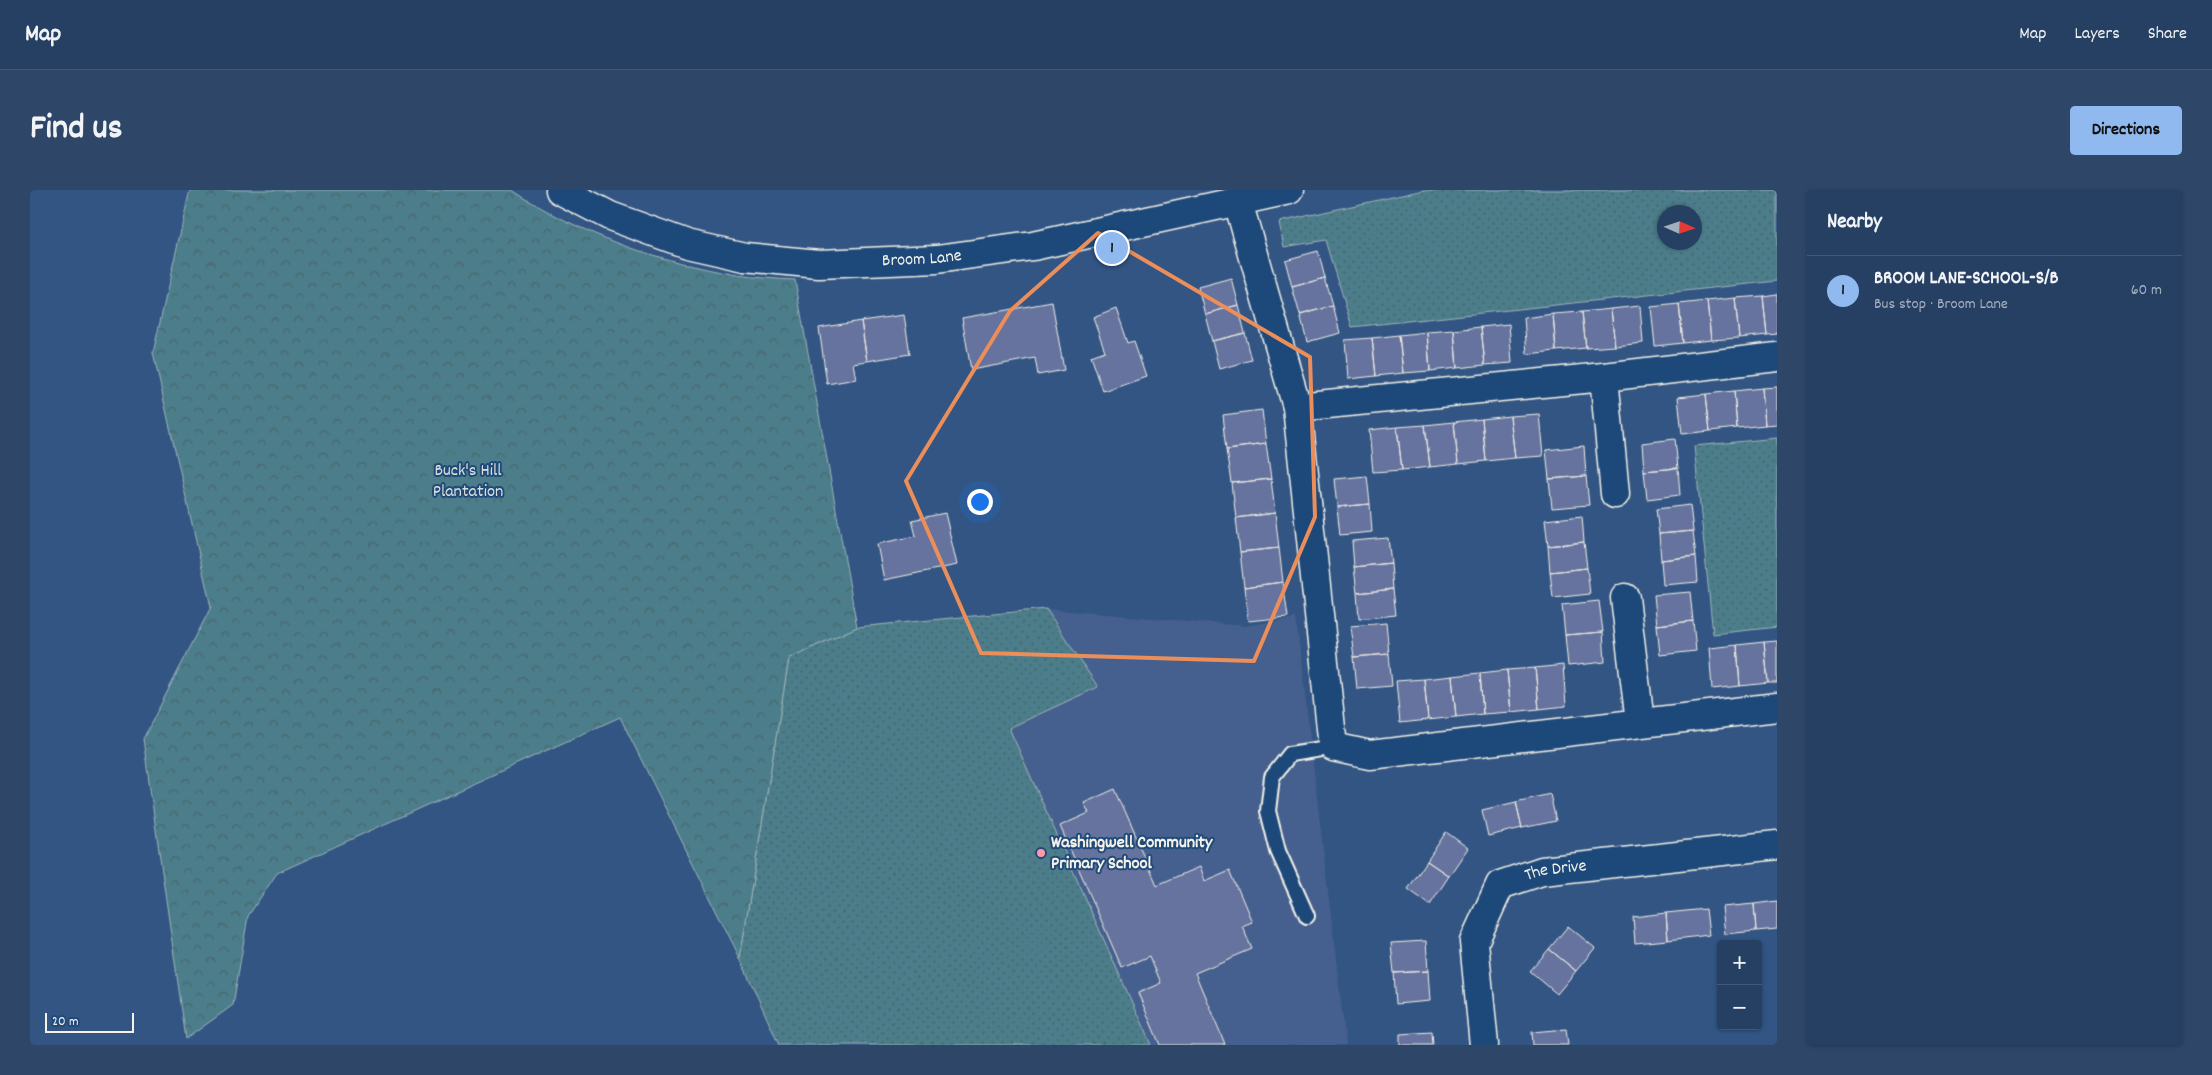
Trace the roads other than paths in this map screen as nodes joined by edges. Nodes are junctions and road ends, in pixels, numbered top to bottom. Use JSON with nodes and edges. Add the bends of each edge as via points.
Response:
{"nodes":[{"id":1,"x":560,"y":190,"type":"edge"},
{"id":2,"x":1289,"y":190,"type":"edge"},
{"id":3,"x":1238,"y":202,"type":"junction"},
{"id":4,"x":1777,"y":357,"type":"edge"},
{"id":5,"x":1604,"y":377,"type":"junction"},
{"id":6,"x":1296,"y":407,"type":"junction"},
{"id":7,"x":1615,"y":494,"type":"dead end"},
{"id":8,"x":1625,"y":598,"type":"dead end"},
{"id":9,"x":1777,"y":707,"type":"edge"},
{"id":10,"x":1640,"y":722,"type":"junction"},
{"id":11,"x":1333,"y":747,"type":"junction"},
{"id":12,"x":1777,"y":845,"type":"edge"},
{"id":13,"x":1307,"y":916,"type":"dead end"},
{"id":14,"x":1484,"y":1045,"type":"edge"}],
"edges":[{"from":1,"to":3,"type":"street","name":"Broom Lane","via":[[610,216],[687,244],[745,257],[819,264],[938,259],[1033,246]]},
{"from":2,"to":3,"type":"street","name":"Broom Lane"},
{"from":3,"to":6,"type":"street"},
{"from":4,"to":5,"type":"street"},
{"from":5,"to":6,"type":"street"},
{"from":5,"to":7,"type":"street"},
{"from":6,"to":11,"type":"street"},
{"from":8,"to":10,"type":"street"},
{"from":9,"to":10,"type":"street"},
{"from":10,"to":11,"type":"street","via":[[1370,756]]},
{"from":11,"to":13,"type":"lane","via":[[1290,754],[1272,777],[1268,811],[1278,851]]},
{"from":12,"to":14,"type":"street","name":"The Drive","via":[[1542,871],[1500,885],[1474,942]]}]}
